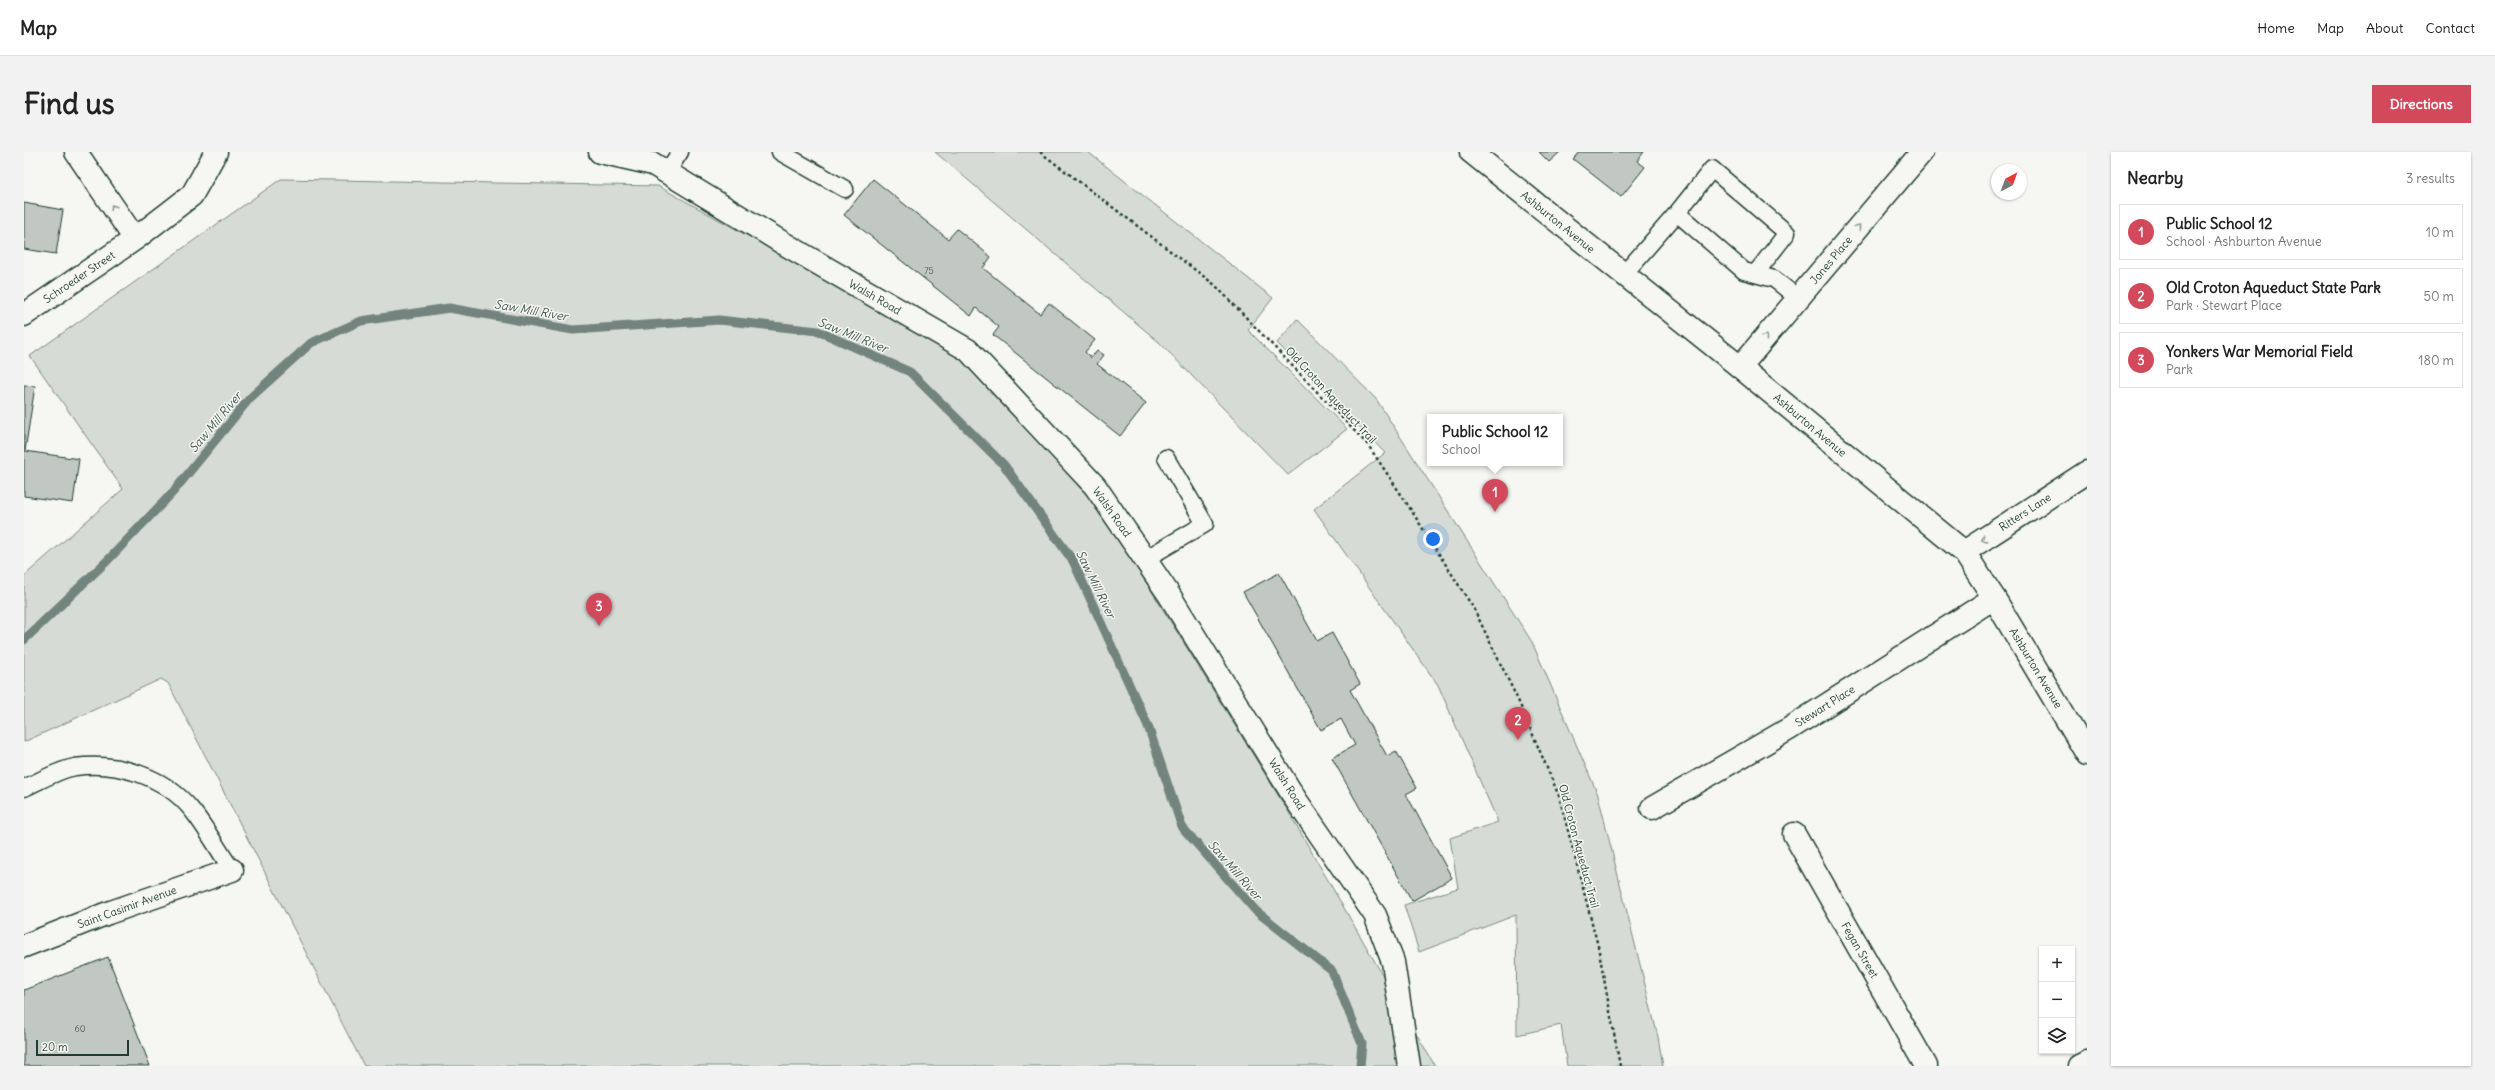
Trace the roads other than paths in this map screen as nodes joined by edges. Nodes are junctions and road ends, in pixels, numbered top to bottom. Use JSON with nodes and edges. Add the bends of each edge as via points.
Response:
{"nodes":[{"id":1,"x":76,"y":152,"type":"edge"},
{"id":2,"x":216,"y":152,"type":"edge"},
{"id":3,"x":600,"y":152,"type":"edge"},
{"id":4,"x":680,"y":152,"type":"edge"},
{"id":5,"x":780,"y":152,"type":"edge"},
{"id":6,"x":1471,"y":152,"type":"edge"},
{"id":7,"x":1922,"y":152,"type":"edge"},
{"id":8,"x":667,"y":172,"type":"junction"},
{"id":9,"x":845,"y":189,"type":"dead end"},
{"id":10,"x":1677,"y":212,"type":"junction"},
{"id":11,"x":135,"y":239,"type":"junction"},
{"id":12,"x":1624,"y":274,"type":"junction"},
{"id":13,"x":1755,"y":274,"type":"junction"},
{"id":14,"x":1798,"y":298,"type":"junction"},
{"id":15,"x":24,"y":315,"type":"edge"},
{"id":16,"x":1740,"y":367,"type":"junction"},
{"id":17,"x":1166,"y":458,"type":"dead end"},
{"id":18,"x":2087,"y":472,"type":"edge"},
{"id":19,"x":1964,"y":552,"type":"junction"},
{"id":20,"x":1145,"y":559,"type":"junction"},
{"id":21,"x":1994,"y":598,"type":"junction"},
{"id":22,"x":2087,"y":754,"type":"edge"},
{"id":23,"x":24,"y":788,"type":"edge"},
{"id":24,"x":1652,"y":808,"type":"dead end"},
{"id":25,"x":1794,"y":834,"type":"dead end"},
{"id":26,"x":232,"y":870,"type":"joint"},
{"id":27,"x":24,"y":946,"type":"edge"},
{"id":28,"x":2087,"y":1062,"type":"edge"},
{"id":29,"x":1409,"y":1066,"type":"edge"},
{"id":30,"x":1926,"y":1066,"type":"edge"},
{"id":31,"x":2080,"y":1066,"type":"edge"}],
"edges":[{"from":11,"to":1,"type":"street","one_way":true},
{"from":2,"to":11,"type":"street","name":"Schroeder Street","via":[[192,195]]},
{"from":3,"to":8,"type":"street","name":"Walsh Road","via":[[653,164]]},
{"from":4,"to":8,"type":"lane"},
{"from":5,"to":9,"type":"lane"},
{"from":6,"to":12,"type":"street","name":"Ashburton Avenue"},
{"from":14,"to":7,"type":"street","name":"Jones Place","one_way":true},
{"from":8,"to":20,"type":"street","name":"Walsh Road","via":[[783,243],[968,350],[1095,486]]},
{"from":10,"to":12,"type":"lane"},
{"from":10,"to":13,"type":"lane","via":[[1744,271]]},
{"from":10,"to":13,"type":"lane","via":[[1712,169],[1787,233]]},
{"from":11,"to":15,"type":"street","name":"Schroeder Street"},
{"from":12,"to":16,"type":"street","name":"Ashburton Avenue"},
{"from":13,"to":14,"type":"lane","via":[[1774,279]]},
{"from":16,"to":14,"type":"street","name":"Jones Place","one_way":true},
{"from":16,"to":19,"type":"street","name":"Ashburton Avenue"},
{"from":17,"to":20,"type":"lane","via":[[1205,524]]},
{"from":18,"to":19,"type":"street","name":"Ritters Lane","one_way":true},
{"from":19,"to":21,"type":"street","name":"Ashburton Avenue"},
{"from":20,"to":29,"type":"street","name":"Walsh Road","via":[[1296,800],[1375,915],[1393,962]]},
{"from":21,"to":22,"type":"street","name":"Ashburton Avenue"},
{"from":21,"to":24,"type":"street","name":"Stewart Place","via":[[1789,729]]},
{"from":23,"to":26,"type":"lane","via":[[74,767],[104,765],[134,772],[162,783],[191,808]]},
{"from":25,"to":30,"type":"street","name":"Fegan Street"},
{"from":26,"to":27,"type":"street","name":"Saint Casimir Avenue","via":[[108,913]]},
{"from":28,"to":31,"type":"street"}]}
